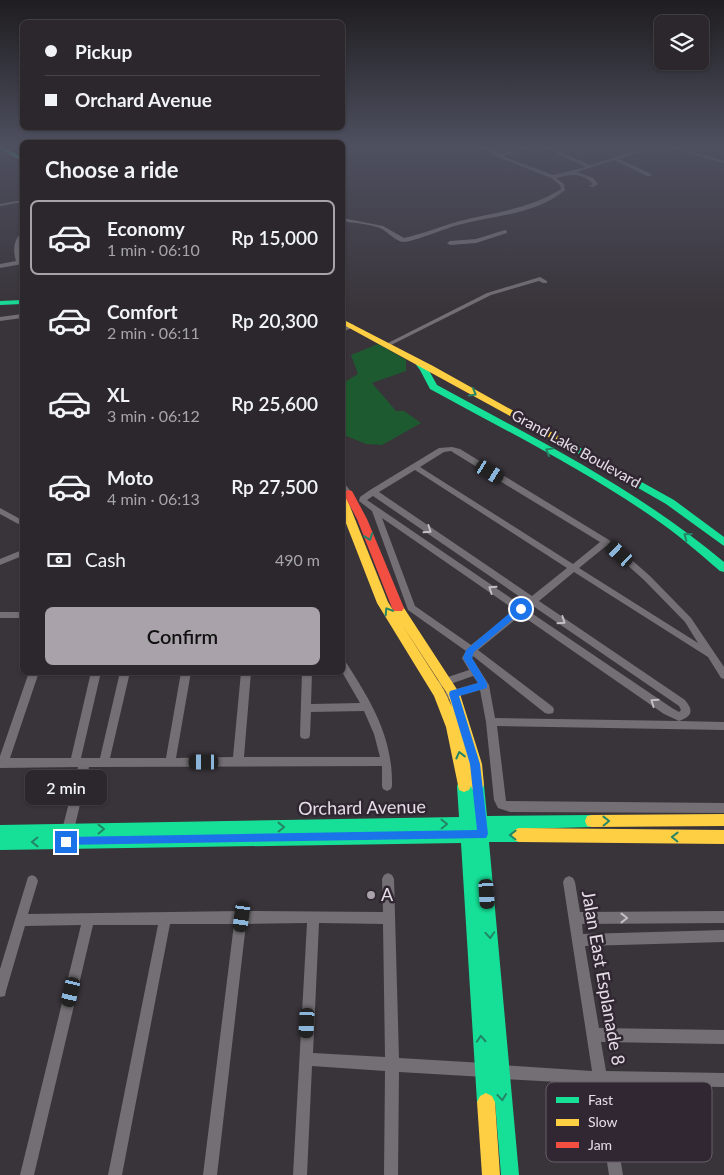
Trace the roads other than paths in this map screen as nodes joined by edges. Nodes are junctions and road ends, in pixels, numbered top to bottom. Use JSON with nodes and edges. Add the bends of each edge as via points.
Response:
{"nodes":[{"id":1,"x":20,"y":201,"type":"edge"},
{"id":2,"x":539,"y":201,"type":"edge"},
{"id":3,"x":0,"y":205,"type":"edge"},
{"id":4,"x":345,"y":220,"type":"edge"},
{"id":5,"x":505,"y":232,"type":"dead end"},
{"id":6,"x":20,"y":237,"type":"edge"},
{"id":7,"x":450,"y":243,"type":"dead end"},
{"id":8,"x":20,"y":260,"type":"edge"},
{"id":9,"x":20,"y":262,"type":"edge"},
{"id":10,"x":0,"y":266,"type":"edge"},
{"id":11,"x":542,"y":280,"type":"dead end"},
{"id":12,"x":20,"y":302,"type":"edge"},
{"id":13,"x":0,"y":303,"type":"edge"},
{"id":14,"x":20,"y":316,"type":"edge"},
{"id":15,"x":0,"y":319,"type":"edge"},
{"id":16,"x":345,"y":328,"type":"edge"},
{"id":17,"x":390,"y":346,"type":"junction"},
{"id":18,"x":415,"y":360,"type":"junction"},
{"id":19,"x":454,"y":382,"type":"junction"},
{"id":20,"x":434,"y":387,"type":"junction"},
{"id":21,"x":415,"y":467,"type":"junction"},
{"id":22,"x":345,"y":492,"type":"edge"},
{"id":23,"x":373,"y":492,"type":"junction"},
{"id":24,"x":345,"y":493,"type":"edge"},
{"id":25,"x":0,"y":511,"type":"edge"},
{"id":26,"x":376,"y":511,"type":"junction"},
{"id":27,"x":20,"y":522,"type":"edge"},
{"id":28,"x":606,"y":542,"type":"junction"},
{"id":29,"x":724,"y":542,"type":"edge"},
{"id":30,"x":20,"y":554,"type":"edge"},
{"id":31,"x":0,"y":562,"type":"edge"},
{"id":32,"x":572,"y":568,"type":"junction"},
{"id":33,"x":724,"y":568,"type":"edge"},
{"id":34,"x":531,"y":600,"type":"junction"},
{"id":35,"x":521,"y":609,"type":"junction"},
{"id":36,"x":0,"y":615,"type":"edge"},
{"id":37,"x":20,"y":615,"type":"edge"},
{"id":38,"x":471,"y":650,"type":"junction"},
{"id":39,"x":709,"y":654,"type":"junction"},
{"id":40,"x":345,"y":669,"type":"edge"},
{"id":41,"x":476,"y":671,"type":"junction"},
{"id":42,"x":33,"y":675,"type":"edge"},
{"id":43,"x":95,"y":675,"type":"edge"},
{"id":44,"x":124,"y":675,"type":"edge"},
{"id":45,"x":185,"y":675,"type":"edge"},
{"id":46,"x":246,"y":675,"type":"edge"},
{"id":47,"x":307,"y":675,"type":"edge"},
{"id":48,"x":724,"y":675,"type":"edge"},
{"id":49,"x":447,"y":681,"type":"junction"},
{"id":50,"x":484,"y":685,"type":"junction"},
{"id":51,"x":435,"y":686,"type":"junction"},
{"id":52,"x":454,"y":694,"type":"junction"},
{"id":53,"x":441,"y":697,"type":"junction"},
{"id":54,"x":368,"y":707,"type":"junction"},
{"id":55,"x":305,"y":708,"type":"junction"},
{"id":56,"x":549,"y":710,"type":"dead end"},
{"id":57,"x":490,"y":722,"type":"junction"},
{"id":58,"x":724,"y":726,"type":"edge"},
{"id":59,"x":305,"y":735,"type":"dead end"},
{"id":60,"x":387,"y":760,"type":"junction"},
{"id":61,"x":80,"y":762,"type":"junction"},
{"id":62,"x":104,"y":762,"type":"junction"},
{"id":63,"x":170,"y":762,"type":"junction"},
{"id":64,"x":238,"y":762,"type":"junction"},
{"id":65,"x":1,"y":763,"type":"edge"},
{"id":66,"x":387,"y":786,"type":"dead end"},
{"id":67,"x":724,"y":808,"type":"edge"},
{"id":68,"x":724,"y":820,"type":"edge"},
{"id":69,"x":482,"y":829,"type":"junction"},
{"id":70,"x":468,"y":830,"type":"junction"},
{"id":71,"x":0,"y":832,"type":"edge"},
{"id":72,"x":67,"y":836,"type":"junction"},
{"id":73,"x":724,"y":837,"type":"edge"},
{"id":74,"x":0,"y":843,"type":"edge"},
{"id":75,"x":388,"y":879,"type":"dead end"},
{"id":76,"x":32,"y":881,"type":"dead end"},
{"id":77,"x":569,"y":882,"type":"dead end"},
{"id":78,"x":242,"y":917,"type":"junction"},
{"id":79,"x":313,"y":917,"type":"junction"},
{"id":80,"x":724,"y":917,"type":"edge"},
{"id":81,"x":88,"y":918,"type":"junction"},
{"id":82,"x":165,"y":918,"type":"junction"},
{"id":83,"x":389,"y":918,"type":"junction"},
{"id":84,"x":575,"y":918,"type":"junction"},
{"id":85,"x":20,"y":920,"type":"junction"},
{"id":86,"x":724,"y":936,"type":"edge"},
{"id":87,"x":578,"y":940,"type":"junction"},
{"id":88,"x":0,"y":990,"type":"edge"},
{"id":89,"x":595,"y":1034,"type":"junction"},
{"id":90,"x":724,"y":1037,"type":"edge"},
{"id":91,"x":305,"y":1059,"type":"junction"},
{"id":92,"x":392,"y":1064,"type":"junction"},
{"id":93,"x":482,"y":1070,"type":"junction"},
{"id":94,"x":500,"y":1072,"type":"junction"},
{"id":95,"x":602,"y":1078,"type":"junction"},
{"id":96,"x":724,"y":1080,"type":"edge"},
{"id":97,"x":603,"y":1082,"type":"edge"},
{"id":98,"x":614,"y":1162,"type":"edge"},
{"id":99,"x":27,"y":1175,"type":"edge"},
{"id":100,"x":115,"y":1175,"type":"edge"},
{"id":101,"x":210,"y":1175,"type":"edge"},
{"id":102,"x":300,"y":1175,"type":"edge"},
{"id":103,"x":391,"y":1175,"type":"edge"},
{"id":104,"x":491,"y":1175,"type":"edge"},
{"id":105,"x":510,"y":1175,"type":"edge"},
{"id":106,"x":616,"y":1175,"type":"edge"}],
"edges":[{"from":1,"to":3,"type":"street"},
{"from":2,"to":4,"type":"street","via":[[412,238],[400,239],[385,228]]},
{"from":5,"to":7,"type":"street","via":[[476,241]]},
{"from":6,"to":8,"type":"street","via":[[15,252]]},
{"from":9,"to":10,"type":"street"},
{"from":11,"to":17,"type":"street","via":[[492,296]]},
{"from":12,"to":13,"type":"street"},
{"from":14,"to":15,"type":"street"},
{"from":16,"to":17,"type":"street","name":"Grand Lake Boulevard","via":[[367,334]]},
{"from":17,"to":18,"type":"street","name":"Grand Lake Boulevard"},
{"from":18,"to":19,"type":"street","name":"Grand Lake Boulevard"},
{"from":18,"to":20,"type":"street","name":"Grand Lake Boulevard","via":[[426,370],[428,382]]},
{"from":19,"to":20,"type":"street","via":[[438,379],[432,383]]},
{"from":19,"to":29,"type":"street","name":"Grand Lake Boulevard","one_way":true,"via":[[638,483]]},
{"from":33,"to":20,"type":"street","name":"Grand Lake Boulevard","one_way":true,"via":[[694,541],[624,493]]},
{"from":21,"to":23,"type":"street"},
{"from":21,"to":28,"type":"street","via":[[442,450],[452,449]]},
{"from":21,"to":32,"type":"street"},
{"from":22,"to":49,"type":"street","one_way":true,"via":[[362,519],[394,602]]},
{"from":23,"to":26,"type":"street","via":[[363,501]]},
{"from":23,"to":34,"type":"street","one_way":true},
{"from":51,"to":24,"type":"street","one_way":true,"via":[[383,603]]},
{"from":25,"to":27,"type":"street"},
{"from":35,"to":26,"type":"street","one_way":true},
{"from":26,"to":38,"type":"street","via":[[411,608]]},
{"from":28,"to":32,"type":"street"},
{"from":28,"to":39,"type":"street","via":[[688,620]]},
{"from":30,"to":31,"type":"street"},
{"from":32,"to":34,"type":"street"},
{"from":32,"to":39,"type":"street"},
{"from":34,"to":35,"type":"street"},
{"from":34,"to":35,"type":"street","one_way":true,"via":[[682,703],[686,712],[679,717],[668,711]]},
{"from":35,"to":38,"type":"street"},
{"from":36,"to":37,"type":"street"},
{"from":38,"to":41,"type":"street","via":[[467,658]]},
{"from":38,"to":56,"type":"street"},
{"from":39,"to":48,"type":"street"},
{"from":40,"to":54,"type":"street"},
{"from":41,"to":49,"type":"street"},
{"from":41,"to":50,"type":"street"},
{"from":42,"to":65,"type":"street"},
{"from":43,"to":61,"type":"street"},
{"from":44,"to":62,"type":"street"},
{"from":45,"to":63,"type":"street"},
{"from":46,"to":64,"type":"street"},
{"from":47,"to":55,"type":"street"},
{"from":49,"to":51,"type":"street"},
{"from":49,"to":52,"type":"street"},
{"from":50,"to":52,"type":"street"},
{"from":50,"to":57,"type":"street"},
{"from":51,"to":53,"type":"street"},
{"from":52,"to":53,"type":"street"},
{"from":52,"to":69,"type":"street","via":[[475,764]]},
{"from":70,"to":53,"type":"street","one_way":true,"via":[[462,764]]},
{"from":54,"to":55,"type":"street"},
{"from":54,"to":60,"type":"street"},
{"from":55,"to":59,"type":"street"},
{"from":57,"to":58,"type":"street"},
{"from":57,"to":67,"type":"street","via":[[499,800],[505,806]]},
{"from":60,"to":64,"type":"street"},
{"from":60,"to":66,"type":"street"},
{"from":61,"to":62,"type":"street"},
{"from":61,"to":65,"type":"street"},
{"from":61,"to":72,"type":"street"},
{"from":62,"to":63,"type":"street"},
{"from":63,"to":64,"type":"street"},
{"from":69,"to":68,"type":"street","name":"Orchard Avenue","one_way":true,"via":[[678,819]]},
{"from":69,"to":70,"type":"street","name":"Orchard Avenue"},
{"from":73,"to":69,"type":"street","name":"Orchard Avenue","one_way":true},
{"from":69,"to":94,"type":"street","one_way":true},
{"from":70,"to":72,"type":"street","name":"Orchard Avenue"},
{"from":93,"to":70,"type":"street","one_way":true},
{"from":71,"to":72,"type":"street","name":"Orchard Avenue"},
{"from":72,"to":74,"type":"street","name":"Orchard Avenue","one_way":true},
{"from":75,"to":83,"type":"street"},
{"from":76,"to":85,"type":"street"},
{"from":77,"to":84,"type":"street","name":"Jalan East Esplanade 8"},
{"from":78,"to":79,"type":"street"},
{"from":78,"to":82,"type":"street"},
{"from":78,"to":101,"type":"street"},
{"from":79,"to":83,"type":"street"},
{"from":79,"to":91,"type":"street"},
{"from":84,"to":80,"type":"street","one_way":true},
{"from":81,"to":82,"type":"street"},
{"from":81,"to":85,"type":"street"},
{"from":81,"to":99,"type":"street"},
{"from":82,"to":100,"type":"street"},
{"from":83,"to":92,"type":"street"},
{"from":84,"to":87,"type":"street","name":"Jalan East Esplanade 8"},
{"from":85,"to":88,"type":"street"},
{"from":86,"to":87,"type":"street"},
{"from":87,"to":89,"type":"street","name":"Jalan East Esplanade 8"},
{"from":89,"to":90,"type":"street"},
{"from":89,"to":95,"type":"street","name":"Jalan East Esplanade 8"},
{"from":91,"to":92,"type":"street"},
{"from":91,"to":102,"type":"street"},
{"from":92,"to":93,"type":"street"},
{"from":92,"to":103,"type":"street"},
{"from":93,"to":94,"type":"street"},
{"from":93,"to":104,"type":"street"},
{"from":94,"to":95,"type":"street"},
{"from":94,"to":105,"type":"street","one_way":true},
{"from":95,"to":96,"type":"street"},
{"from":95,"to":97,"type":"street","name":"Jalan East Esplanade 8"},
{"from":98,"to":106,"type":"street","name":"Jalan East Esplanade 8"}]}
